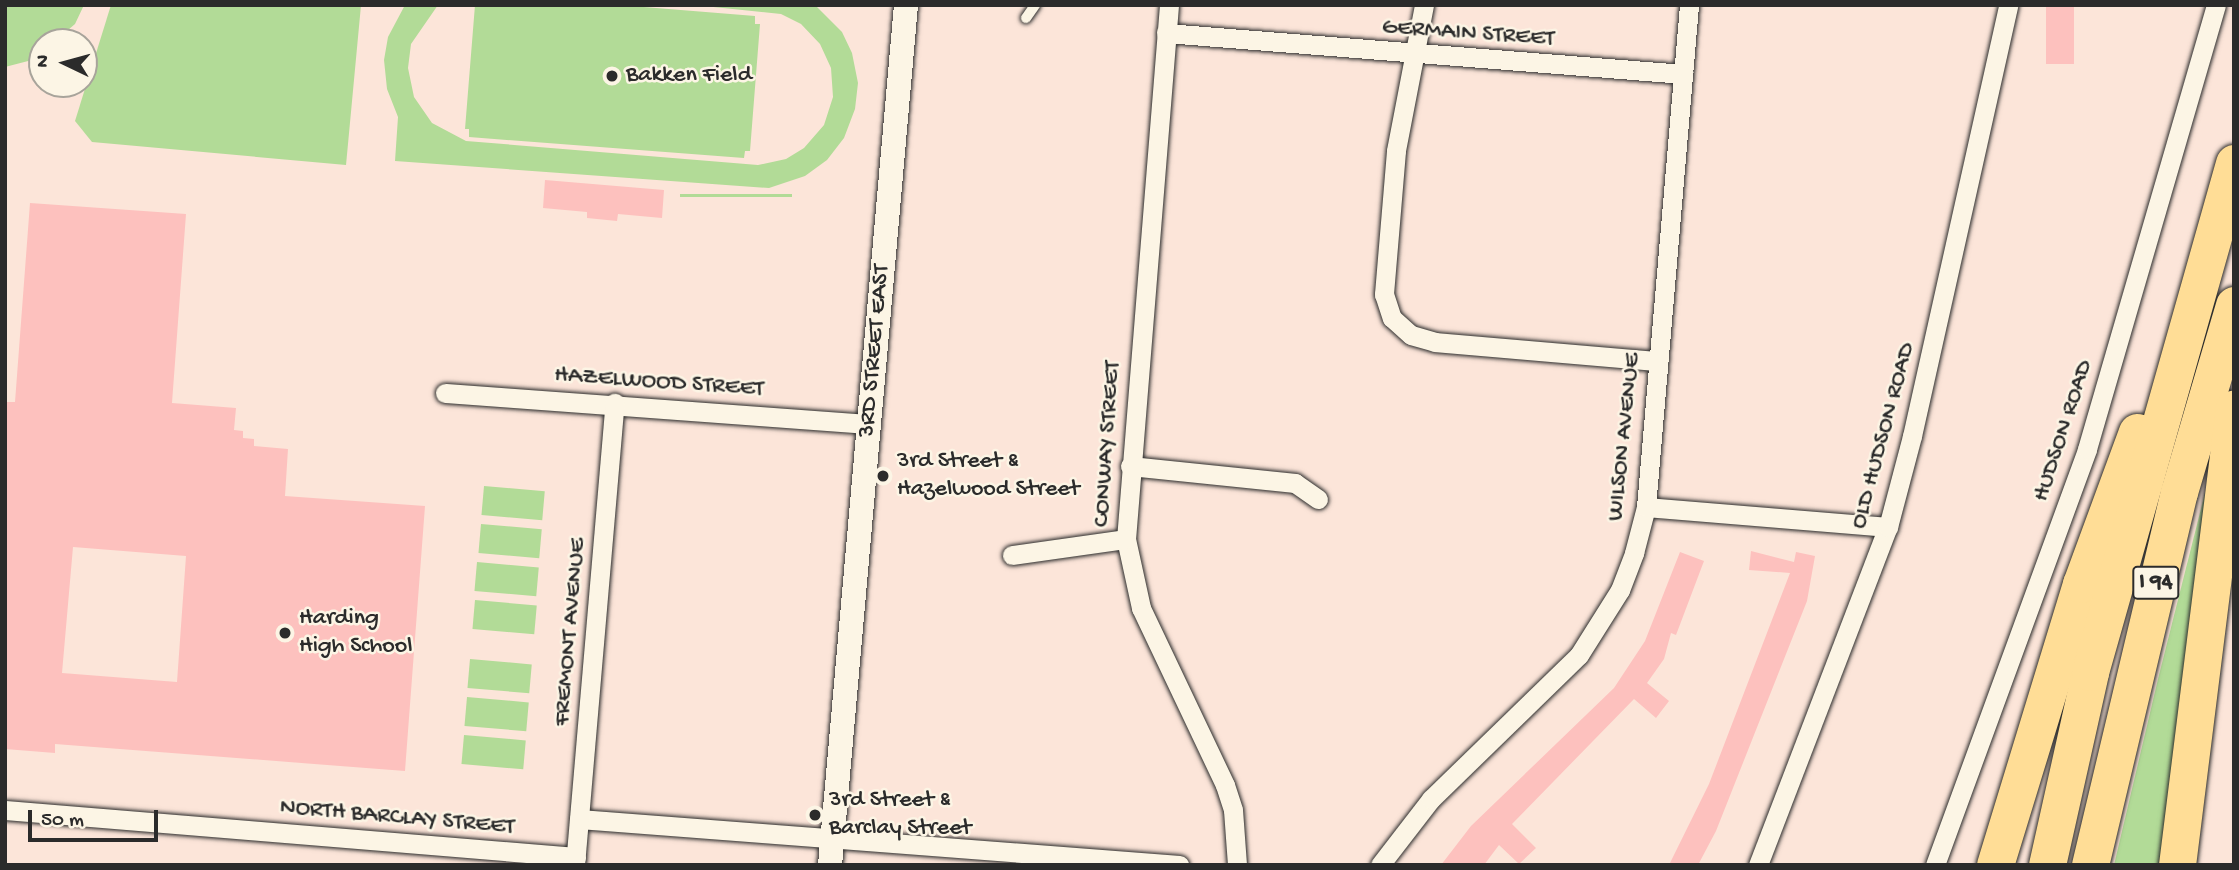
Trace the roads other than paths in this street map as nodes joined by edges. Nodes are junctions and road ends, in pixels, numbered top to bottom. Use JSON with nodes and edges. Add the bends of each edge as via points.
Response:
{"nodes":[{"id":1,"x":906,"y":5,"type":"edge"},
{"id":2,"x":1035,"y":5,"type":"edge"},
{"id":3,"x":1168,"y":5,"type":"edge"},
{"id":4,"x":1424,"y":5,"type":"edge"},
{"id":5,"x":1689,"y":5,"type":"edge"},
{"id":6,"x":2008,"y":5,"type":"edge"},
{"id":7,"x":2216,"y":5,"type":"edge"},
{"id":8,"x":1026,"y":18,"type":"dead end"},
{"id":9,"x":1166,"y":33,"type":"junction"},
{"id":10,"x":1413,"y":55,"type":"junction"},
{"id":11,"x":1683,"y":74,"type":"junction"},
{"id":12,"x":2234,"y":163,"type":"edge"},
{"id":13,"x":2234,"y":305,"type":"edge"},
{"id":14,"x":1658,"y":361,"type":"junction"},
{"id":15,"x":2171,"y":378,"type":"junction"},
{"id":16,"x":445,"y":393,"type":"dead end"},
{"id":17,"x":615,"y":403,"type":"junction"},
{"id":18,"x":2234,"y":409,"type":"edge"},
{"id":19,"x":869,"y":424,"type":"junction"},
{"id":20,"x":1130,"y":466,"type":"junction"},
{"id":21,"x":1318,"y":499,"type":"dead end"},
{"id":22,"x":1646,"y":507,"type":"junction"},
{"id":23,"x":1888,"y":527,"type":"junction"},
{"id":24,"x":1126,"y":539,"type":"junction"},
{"id":25,"x":1012,"y":555,"type":"dead end"},
{"id":26,"x":5,"y":810,"type":"edge"},
{"id":27,"x":579,"y":819,"type":"junction"},
{"id":28,"x":831,"y":853,"type":"edge"},
{"id":29,"x":576,"y":861,"type":"edge"},
{"id":30,"x":1095,"y":861,"type":"edge"},
{"id":31,"x":1179,"y":865,"type":"edge"},
{"id":32,"x":1237,"y":865,"type":"edge"},
{"id":33,"x":1380,"y":865,"type":"edge"},
{"id":34,"x":1758,"y":865,"type":"edge"},
{"id":35,"x":1935,"y":865,"type":"edge"},
{"id":36,"x":1995,"y":865,"type":"edge"},
{"id":37,"x":2047,"y":865,"type":"edge"},
{"id":38,"x":2090,"y":865,"type":"edge"},
{"id":39,"x":2177,"y":865,"type":"edge"}],
"edges":[{"from":1,"to":19,"type":"street","name":"3RD STREET EAST"},
{"from":2,"to":8,"type":"lane"},
{"from":3,"to":9,"type":"street","name":"CONWAY STREET"},
{"from":4,"to":10,"type":"street"},
{"from":5,"to":11,"type":"street","name":"WILSON AVENUE"},
{"from":6,"to":23,"type":"street","name":"OLD HUDSON ROAD"},
{"from":7,"to":35,"type":"street","name":"HUDSON ROAD","via":[[2087,449]]},
{"from":9,"to":10,"type":"street","name":"GERMAIN STREET"},
{"from":9,"to":20,"type":"street","name":"CONWAY STREET"},
{"from":10,"to":11,"type":"street","name":"GERMAIN STREET"},
{"from":10,"to":14,"type":"street","via":[[1396,151],[1385,282],[1392,318],[1411,335],[1435,342]]},
{"from":11,"to":14,"type":"street","name":"WILSON AVENUE"},
{"from":12,"to":15,"type":"highway","number":"I 94"},
{"from":13,"to":38,"type":"highway","number":"I 94","via":[[2176,506]]},
{"from":14,"to":22,"type":"street","name":"WILSON AVENUE"},
{"from":15,"to":36,"type":"highway","via":[[2128,447]]},
{"from":15,"to":37,"type":"highway","number":"I 94","via":[[2091,672]]},
{"from":16,"to":17,"type":"street","name":"HAZELWOOD STREET"},
{"from":17,"to":19,"type":"street","name":"HAZELWOOD STREET"},
{"from":17,"to":27,"type":"street","name":"FREMONT AVENUE"},
{"from":18,"to":39,"type":"highway"},
{"from":19,"to":28,"type":"street","name":"3RD STREET EAST"},
{"from":20,"to":21,"type":"street","via":[[1295,482]]},
{"from":20,"to":24,"type":"street","name":"CONWAY STREET"},
{"from":22,"to":23,"type":"street"},
{"from":22,"to":33,"type":"street","name":"WILSON AVENUE","via":[[1620,590],[1579,655],[1431,800]]},
{"from":23,"to":34,"type":"street","name":"OLD HUDSON ROAD"},
{"from":24,"to":25,"type":"street"},
{"from":24,"to":32,"type":"street","name":"CONWAY STREET","via":[[1141,608],[1225,785],[1233,810]]},
{"from":26,"to":29,"type":"street","name":"NORTH BARCLAY STREET"},
{"from":27,"to":28,"type":"street"},
{"from":27,"to":29,"type":"street","name":"FREMONT AVENUE"},
{"from":28,"to":30,"type":"street"},
{"from":30,"to":31,"type":"street"}]}
